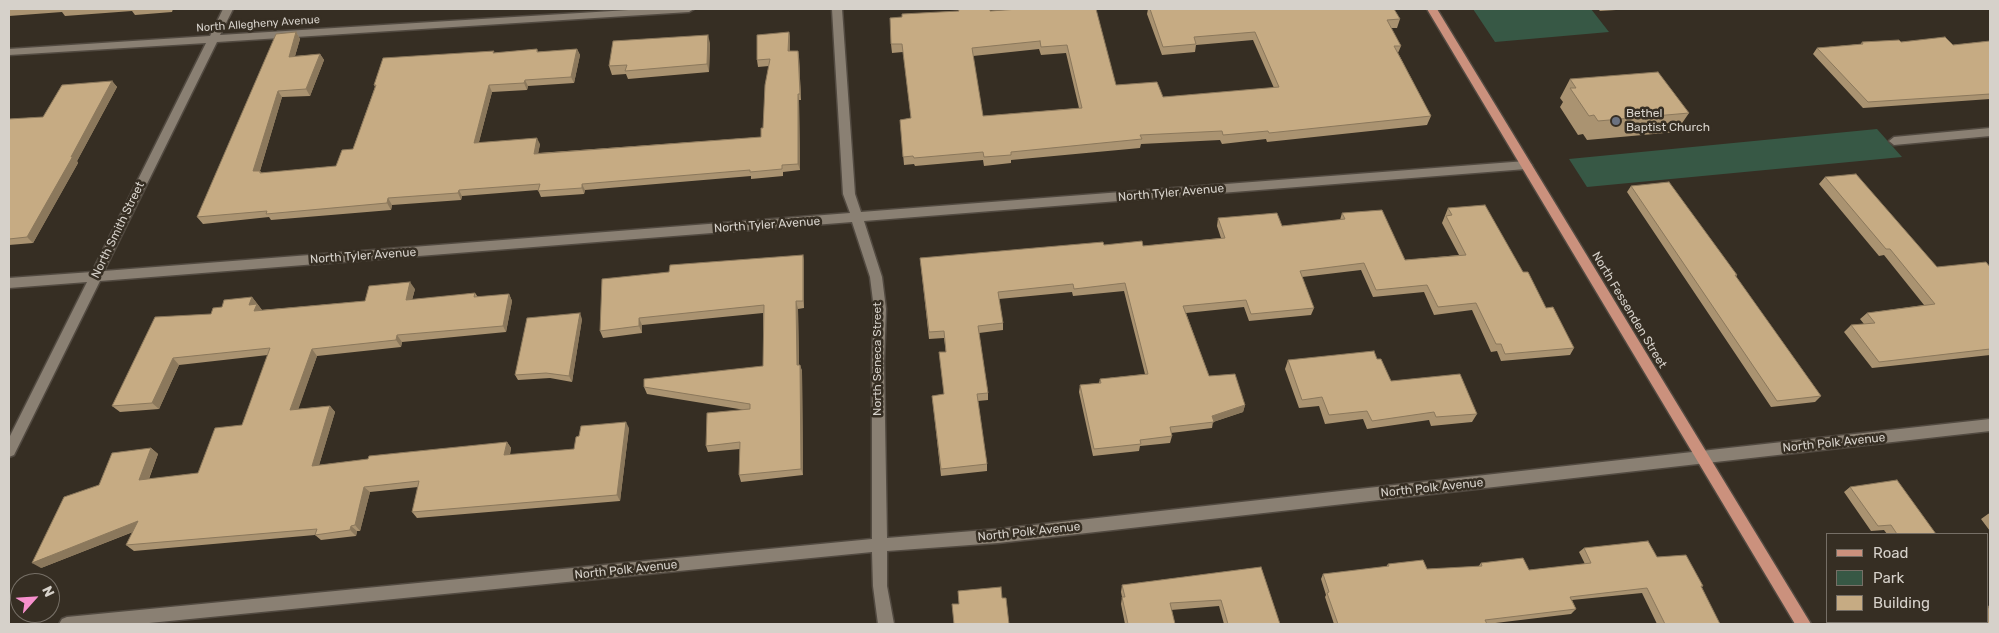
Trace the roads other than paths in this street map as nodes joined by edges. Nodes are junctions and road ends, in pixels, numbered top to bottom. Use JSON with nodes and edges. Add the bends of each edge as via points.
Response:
{"nodes":[{"id":1,"x":228,"y":9,"type":"edge"},
{"id":2,"x":689,"y":9,"type":"edge"},
{"id":3,"x":837,"y":9,"type":"edge"},
{"id":4,"x":1432,"y":9,"type":"edge"},
{"id":5,"x":213,"y":39,"type":"junction"},
{"id":6,"x":9,"y":52,"type":"edge"},
{"id":7,"x":1990,"y":132,"type":"edge"},
{"id":8,"x":1894,"y":141,"type":"dead end"},
{"id":9,"x":1526,"y":165,"type":"junction"},
{"id":10,"x":856,"y":218,"type":"junction"},
{"id":11,"x":95,"y":276,"type":"junction"},
{"id":12,"x":9,"y":283,"type":"edge"},
{"id":13,"x":1990,"y":425,"type":"edge"},
{"id":14,"x":9,"y":451,"type":"edge"},
{"id":15,"x":1702,"y":458,"type":"junction"},
{"id":16,"x":880,"y":545,"type":"junction"},
{"id":17,"x":67,"y":624,"type":"edge"},
{"id":18,"x":886,"y":624,"type":"edge"},
{"id":19,"x":1803,"y":624,"type":"edge"}],
"edges":[{"from":1,"to":5,"type":"street","name":"North Smith Street"},
{"from":2,"to":5,"type":"street","name":"North Allegheny Avenue"},
{"from":3,"to":10,"type":"street","name":"North Seneca Street","via":[[849,194]]},
{"from":4,"to":9,"type":"main road","name":"North Fessenden Street"},
{"from":5,"to":6,"type":"street","name":"North Allegheny Avenue"},
{"from":5,"to":11,"type":"street","name":"North Smith Street"},
{"from":7,"to":8,"type":"street"},
{"from":9,"to":10,"type":"street","name":"North Tyler Avenue"},
{"from":9,"to":15,"type":"main road","name":"North Fessenden Street"},
{"from":10,"to":11,"type":"street","name":"North Tyler Avenue"},
{"from":10,"to":16,"type":"street","name":"North Seneca Street","via":[[876,278],[880,308]]},
{"from":11,"to":12,"type":"street","name":"North Tyler Avenue"},
{"from":11,"to":14,"type":"street","name":"North Smith Street"},
{"from":13,"to":15,"type":"street","name":"North Polk Avenue"},
{"from":15,"to":16,"type":"street","name":"North Polk Avenue","via":[[998,536]]},
{"from":15,"to":19,"type":"main road","name":"North Fessenden Street"},
{"from":16,"to":17,"type":"street","name":"North Polk Avenue"},
{"from":16,"to":18,"type":"street","name":"North Seneca Street","via":[[880,586]]}]}
